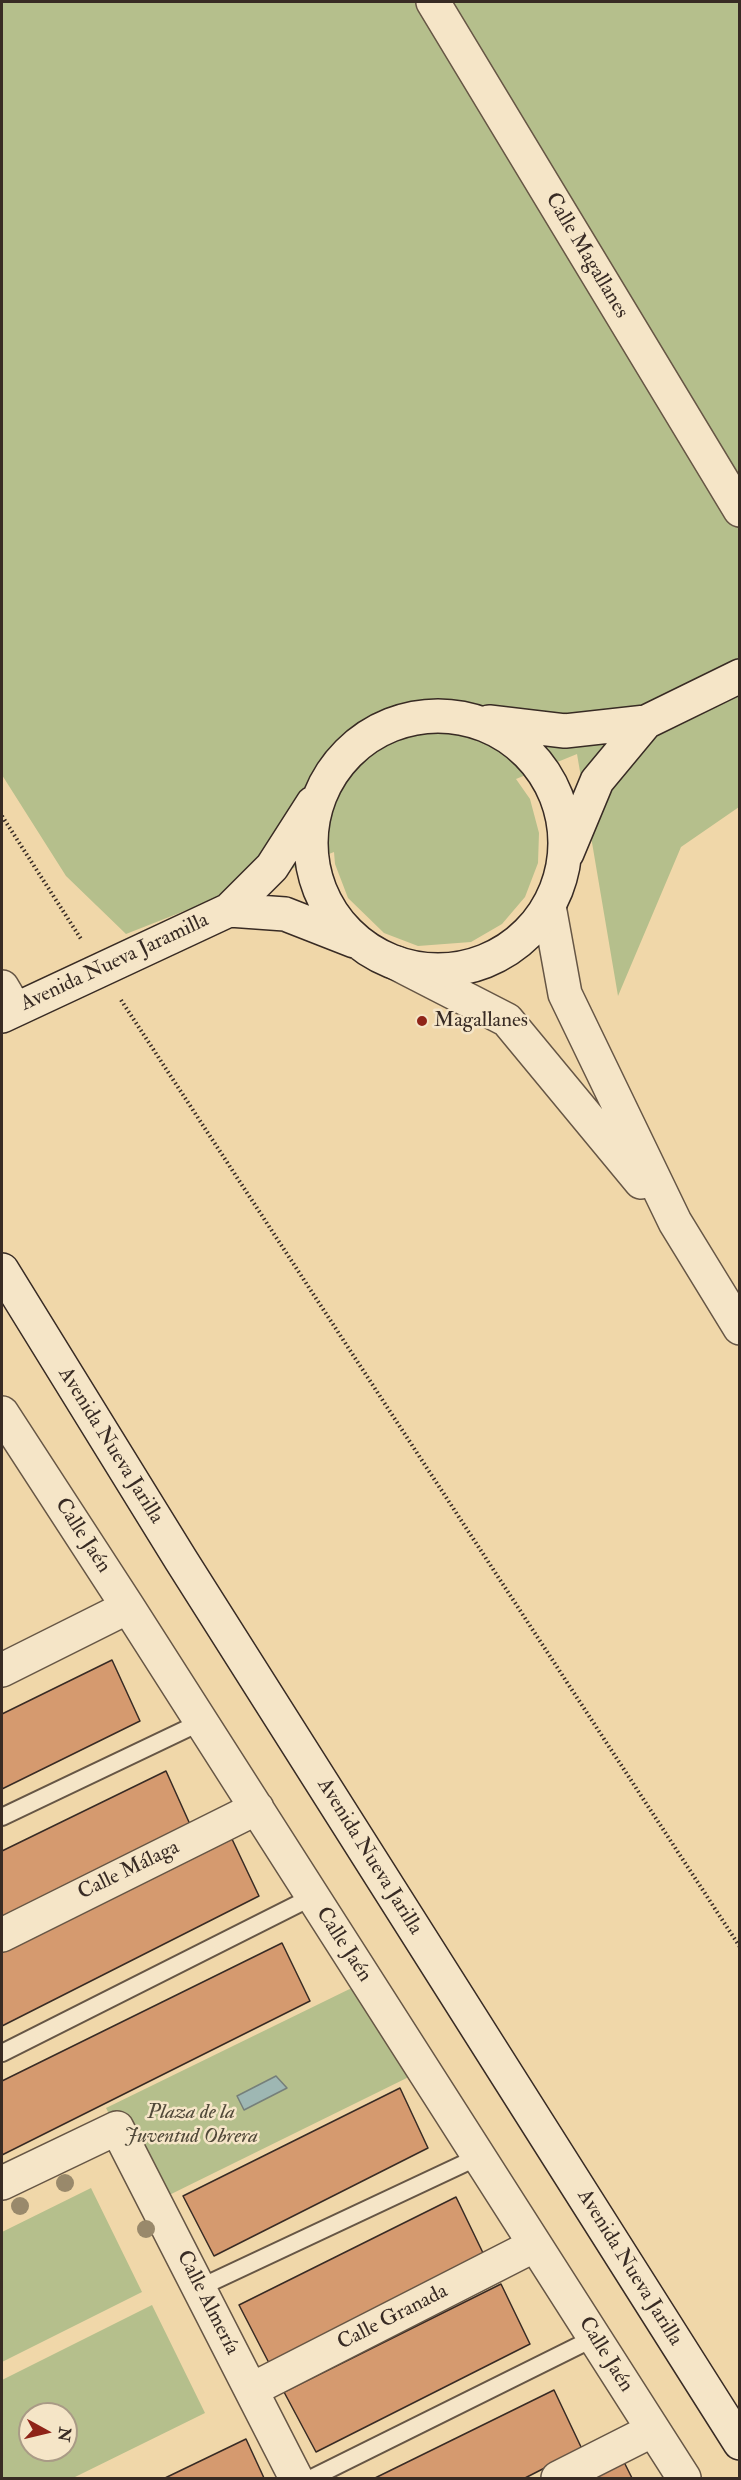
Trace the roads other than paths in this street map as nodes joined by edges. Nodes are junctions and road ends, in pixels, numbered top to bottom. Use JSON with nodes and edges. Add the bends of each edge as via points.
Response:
{"nodes":[{"id":1,"x":433,"y":2,"type":"edge"},
{"id":2,"x":740,"y":510,"type":"edge"},
{"id":3,"x":740,"y":676,"type":"edge"},
{"id":4,"x":475,"y":721,"type":"junction"},
{"id":5,"x":646,"y":722,"type":"junction"},
{"id":6,"x":327,"y":782,"type":"junction"},
{"id":7,"x":564,"y":858,"type":"junction"},
{"id":8,"x":549,"y":906,"type":"junction"},
{"id":9,"x":229,"y":910,"type":"junction"},
{"id":10,"x":359,"y":943,"type":"junction"},
{"id":11,"x":396,"y":963,"type":"junction"},
{"id":12,"x":6,"y":1004,"type":"edge"},
{"id":13,"x":675,"y":1222,"type":"junction"},
{"id":14,"x":2,"y":1270,"type":"edge"},
{"id":15,"x":740,"y":1328,"type":"edge"},
{"id":16,"x":2,"y":1413,"type":"edge"},
{"id":17,"x":128,"y":1607,"type":"junction"},
{"id":18,"x":2,"y":1670,"type":"edge"},
{"id":19,"x":201,"y":1722,"type":"junction"},
{"id":20,"x":257,"y":1808,"type":"junction"},
{"id":21,"x":2,"y":1817,"type":"edge"},
{"id":22,"x":312,"y":1897,"type":"junction"},
{"id":23,"x":2,"y":1935,"type":"edge"},
{"id":24,"x":2,"y":2053,"type":"edge"},
{"id":25,"x":478,"y":2157,"type":"junction"},
{"id":26,"x":2,"y":2183,"type":"edge"},
{"id":27,"x":535,"y":2246,"type":"junction"},
{"id":28,"x":199,"y":2288,"type":"junction"},
{"id":29,"x":594,"y":2338,"type":"junction"},
{"id":30,"x":251,"y":2390,"type":"junction"},
{"id":31,"x":652,"y":2430,"type":"junction"},
{"id":32,"x":740,"y":2443,"type":"edge"},
{"id":33,"x":296,"y":2478,"type":"edge"},
{"id":34,"x":312,"y":2478,"type":"edge"},
{"id":35,"x":558,"y":2478,"type":"edge"},
{"id":36,"x":684,"y":2478,"type":"edge"}],
"edges":[{"from":1,"to":2,"type":"street","name":"Calle Magallanes"},
{"from":3,"to":5,"type":"street"},
{"from":4,"to":5,"type":"street","via":[[566,731]]},
{"from":4,"to":6,"type":"street","via":[[432,715],[390,724],[353,747]]},
{"from":4,"to":7,"type":"street","via":[[508,735],[535,759],[553,789],[564,823]]},
{"from":5,"to":7,"type":"street","via":[[597,781]]},
{"from":6,"to":9,"type":"street","name":"Avenida Nueva Jaramilla","via":[[272,867]]},
{"from":6,"to":10,"type":"street","via":[[314,815],[311,850],[318,886],[335,917]]},
{"from":7,"to":8,"type":"street"},
{"from":8,"to":11,"type":"street","via":[[528,934],[499,955],[466,968],[430,970]]},
{"from":8,"to":13,"type":"street","via":[[565,994]]},
{"from":9,"to":10,"type":"street","name":"Avenida Nueva Jaramilla","via":[[285,914]]},
{"from":9,"to":12,"type":"street","name":"Avenida Nueva Jaramilla","via":[[101,968]]},
{"from":10,"to":11,"type":"street"},
{"from":11,"to":13,"type":"street","via":[[507,1020]]},
{"from":13,"to":15,"type":"street"},
{"from":14,"to":32,"type":"street","name":"Avenida Nueva Jarilla","via":[[187,1570]]},
{"from":16,"to":17,"type":"street","name":"Calle Jaén"},
{"from":17,"to":18,"type":"street"},
{"from":17,"to":19,"type":"street","name":"Calle Jaén"},
{"from":19,"to":20,"type":"street","name":"Calle Jaén"},
{"from":19,"to":21,"type":"lane"},
{"from":20,"to":22,"type":"street","name":"Calle Jaén"},
{"from":20,"to":23,"type":"street","name":"Calle Málaga"},
{"from":22,"to":24,"type":"lane"},
{"from":22,"to":25,"type":"street","name":"Calle Jaén"},
{"from":25,"to":27,"type":"street","name":"Calle Jaén"},
{"from":25,"to":28,"type":"lane"},
{"from":26,"to":28,"type":"street","name":"Calle Almería","via":[[117,2128]]},
{"from":27,"to":29,"type":"street","name":"Calle Jaén"},
{"from":27,"to":30,"type":"street","name":"Calle Granada"},
{"from":28,"to":30,"type":"street","name":"Calle Almería"},
{"from":29,"to":31,"type":"street","name":"Calle Jaén"},
{"from":29,"to":34,"type":"lane"},
{"from":30,"to":33,"type":"street","name":"Calle Almería"},
{"from":31,"to":35,"type":"street"},
{"from":31,"to":36,"type":"street","name":"Calle Jaén"}]}
